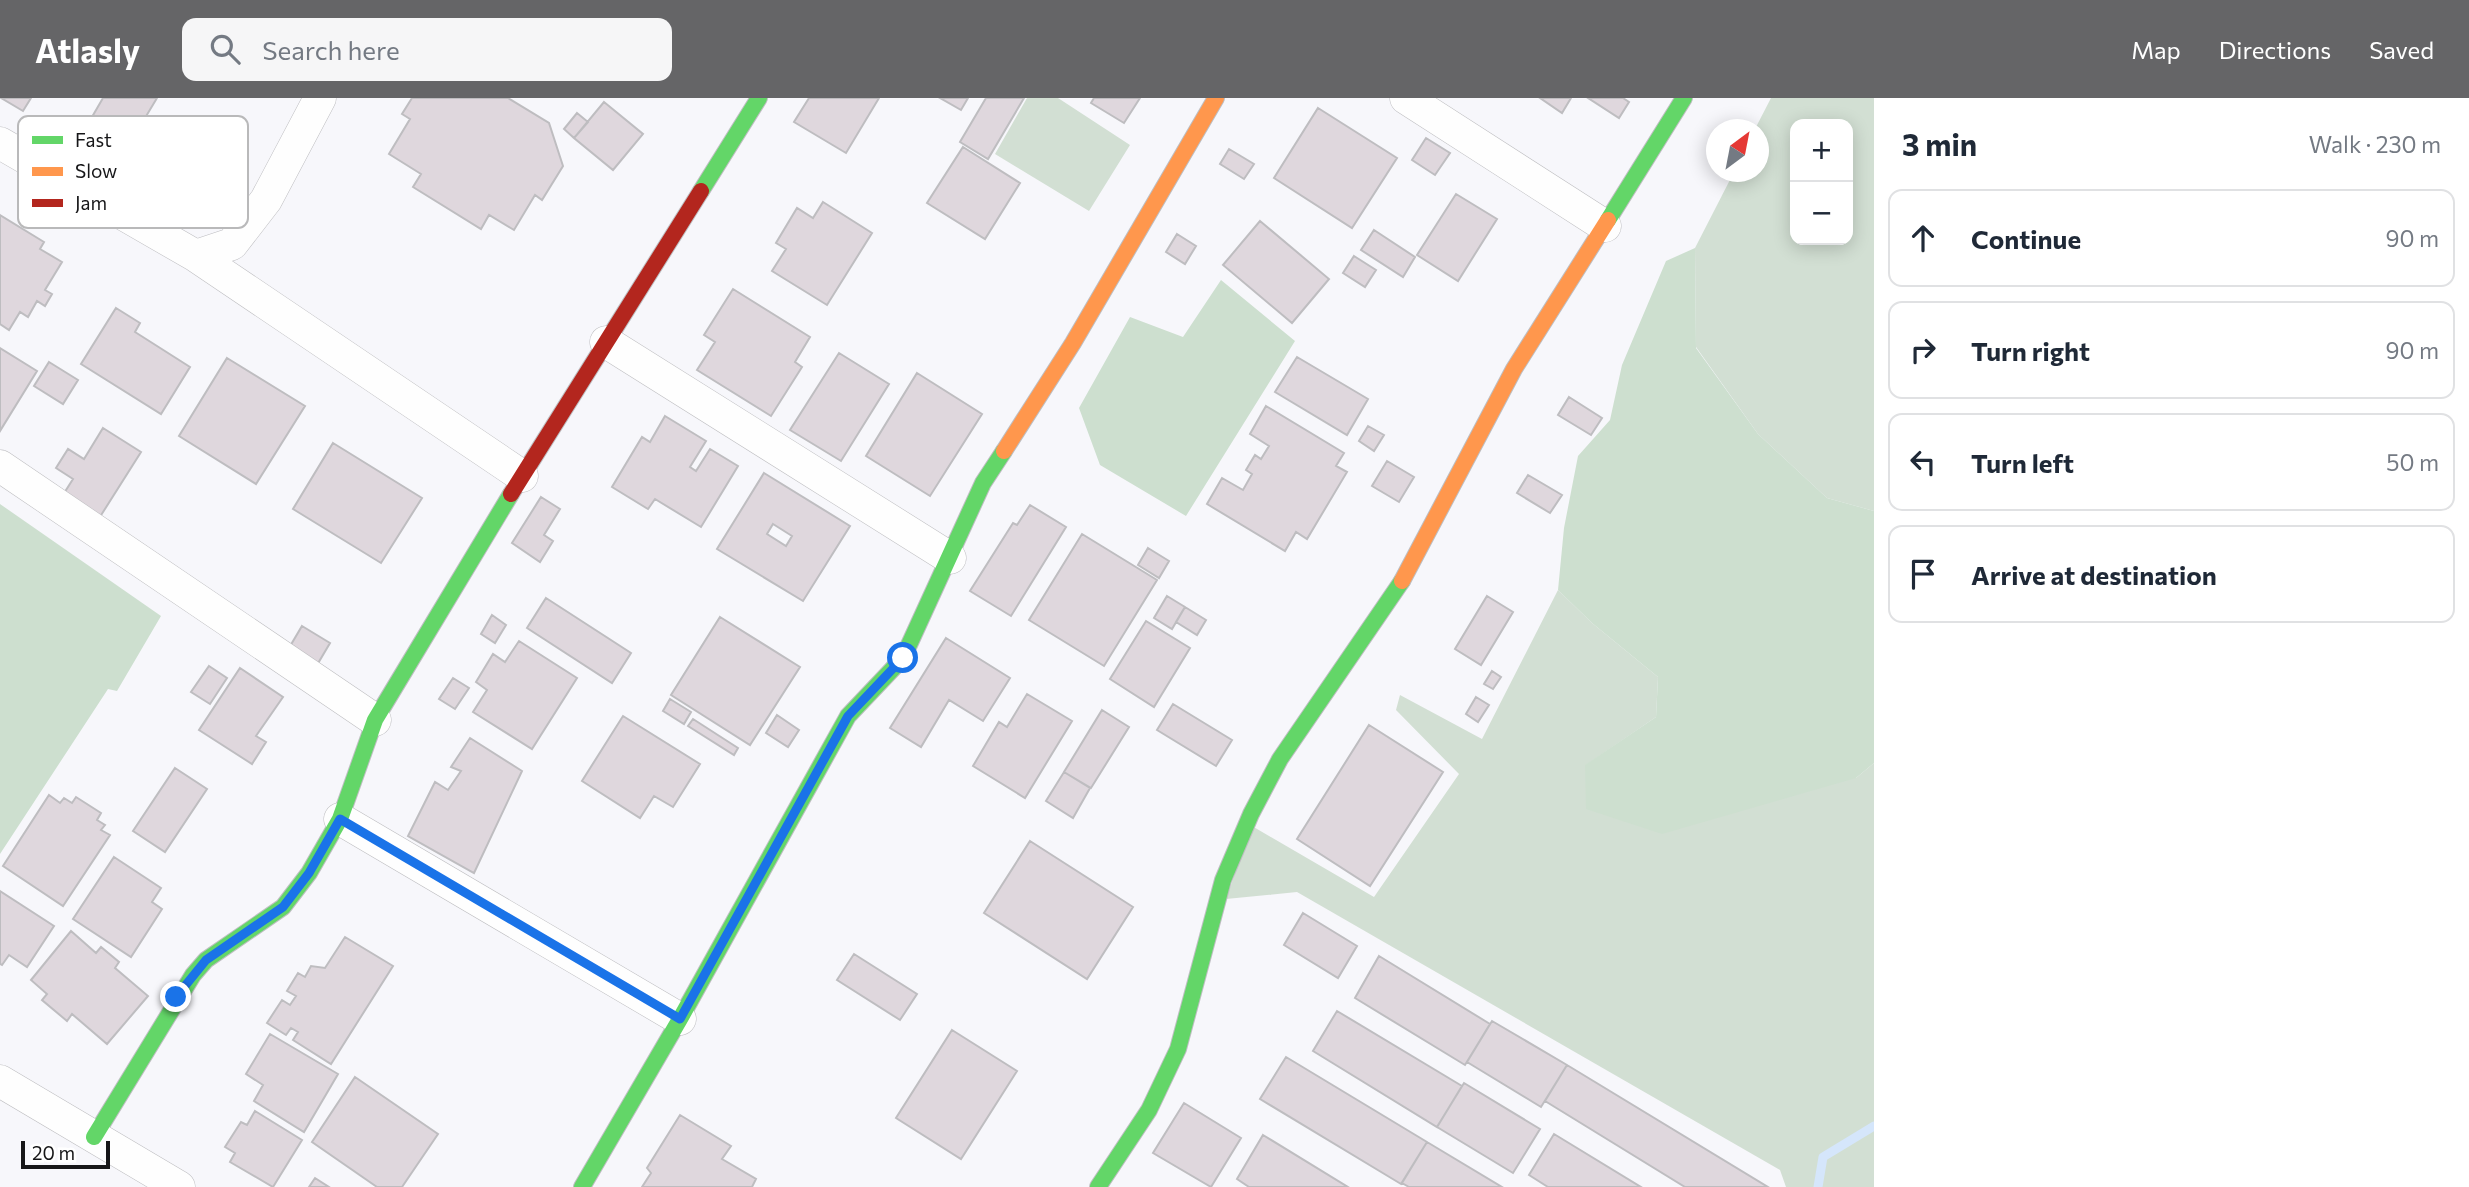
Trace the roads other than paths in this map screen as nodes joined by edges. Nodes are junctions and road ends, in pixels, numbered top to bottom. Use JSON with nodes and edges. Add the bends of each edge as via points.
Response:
{"nodes":[{"id":1,"x":320,"y":98,"type":"edge"},
{"id":2,"x":759,"y":98,"type":"edge"},
{"id":3,"x":1216,"y":98,"type":"edge"},
{"id":4,"x":1406,"y":98,"type":"edge"},
{"id":5,"x":1684,"y":98,"type":"edge"},
{"id":6,"x":248,"y":223,"type":"edge"},
{"id":7,"x":1605,"y":226,"type":"junction"},
{"id":8,"x":145,"y":228,"type":"edge"},
{"id":9,"x":244,"y":228,"type":"edge"},
{"id":10,"x":196,"y":256,"type":"junction"},
{"id":11,"x":606,"y":342,"type":"junction"},
{"id":12,"x":0,"y":466,"type":"edge"},
{"id":13,"x":522,"y":476,"type":"junction"},
{"id":14,"x":950,"y":558,"type":"junction"},
{"id":15,"x":375,"y":720,"type":"junction"},
{"id":16,"x":340,"y":819,"type":"junction"},
{"id":17,"x":680,"y":1019,"type":"junction"},
{"id":18,"x":0,"y":1082,"type":"edge"},
{"id":19,"x":94,"y":1137,"type":"junction"},
{"id":20,"x":179,"y":1187,"type":"edge"},
{"id":21,"x":582,"y":1187,"type":"edge"},
{"id":22,"x":1098,"y":1187,"type":"edge"}],
"edges":[{"from":1,"to":6,"type":"street","via":[[266,200]]},
{"from":2,"to":11,"type":"street"},
{"from":3,"to":14,"type":"street","via":[[1073,343],[983,483]]},
{"from":4,"to":7,"type":"street"},
{"from":5,"to":7,"type":"street"},
{"from":7,"to":22,"type":"street","via":[[1514,369],[1413,565],[1280,760],[1251,814],[1223,880],[1178,1049],[1149,1110]]},
{"from":8,"to":10,"type":"street"},
{"from":9,"to":10,"type":"street","via":[[232,244]]},
{"from":10,"to":13,"type":"street"},
{"from":11,"to":13,"type":"street"},
{"from":11,"to":14,"type":"street"},
{"from":12,"to":15,"type":"street"},
{"from":13,"to":15,"type":"street"},
{"from":14,"to":17,"type":"street","via":[[903,658],[848,716]]},
{"from":15,"to":16,"type":"street"},
{"from":16,"to":17,"type":"street"},
{"from":16,"to":19,"type":"street","via":[[283,907],[206,960],[193,975]]},
{"from":17,"to":21,"type":"street"},
{"from":18,"to":19,"type":"street"},
{"from":19,"to":20,"type":"street"}]}
